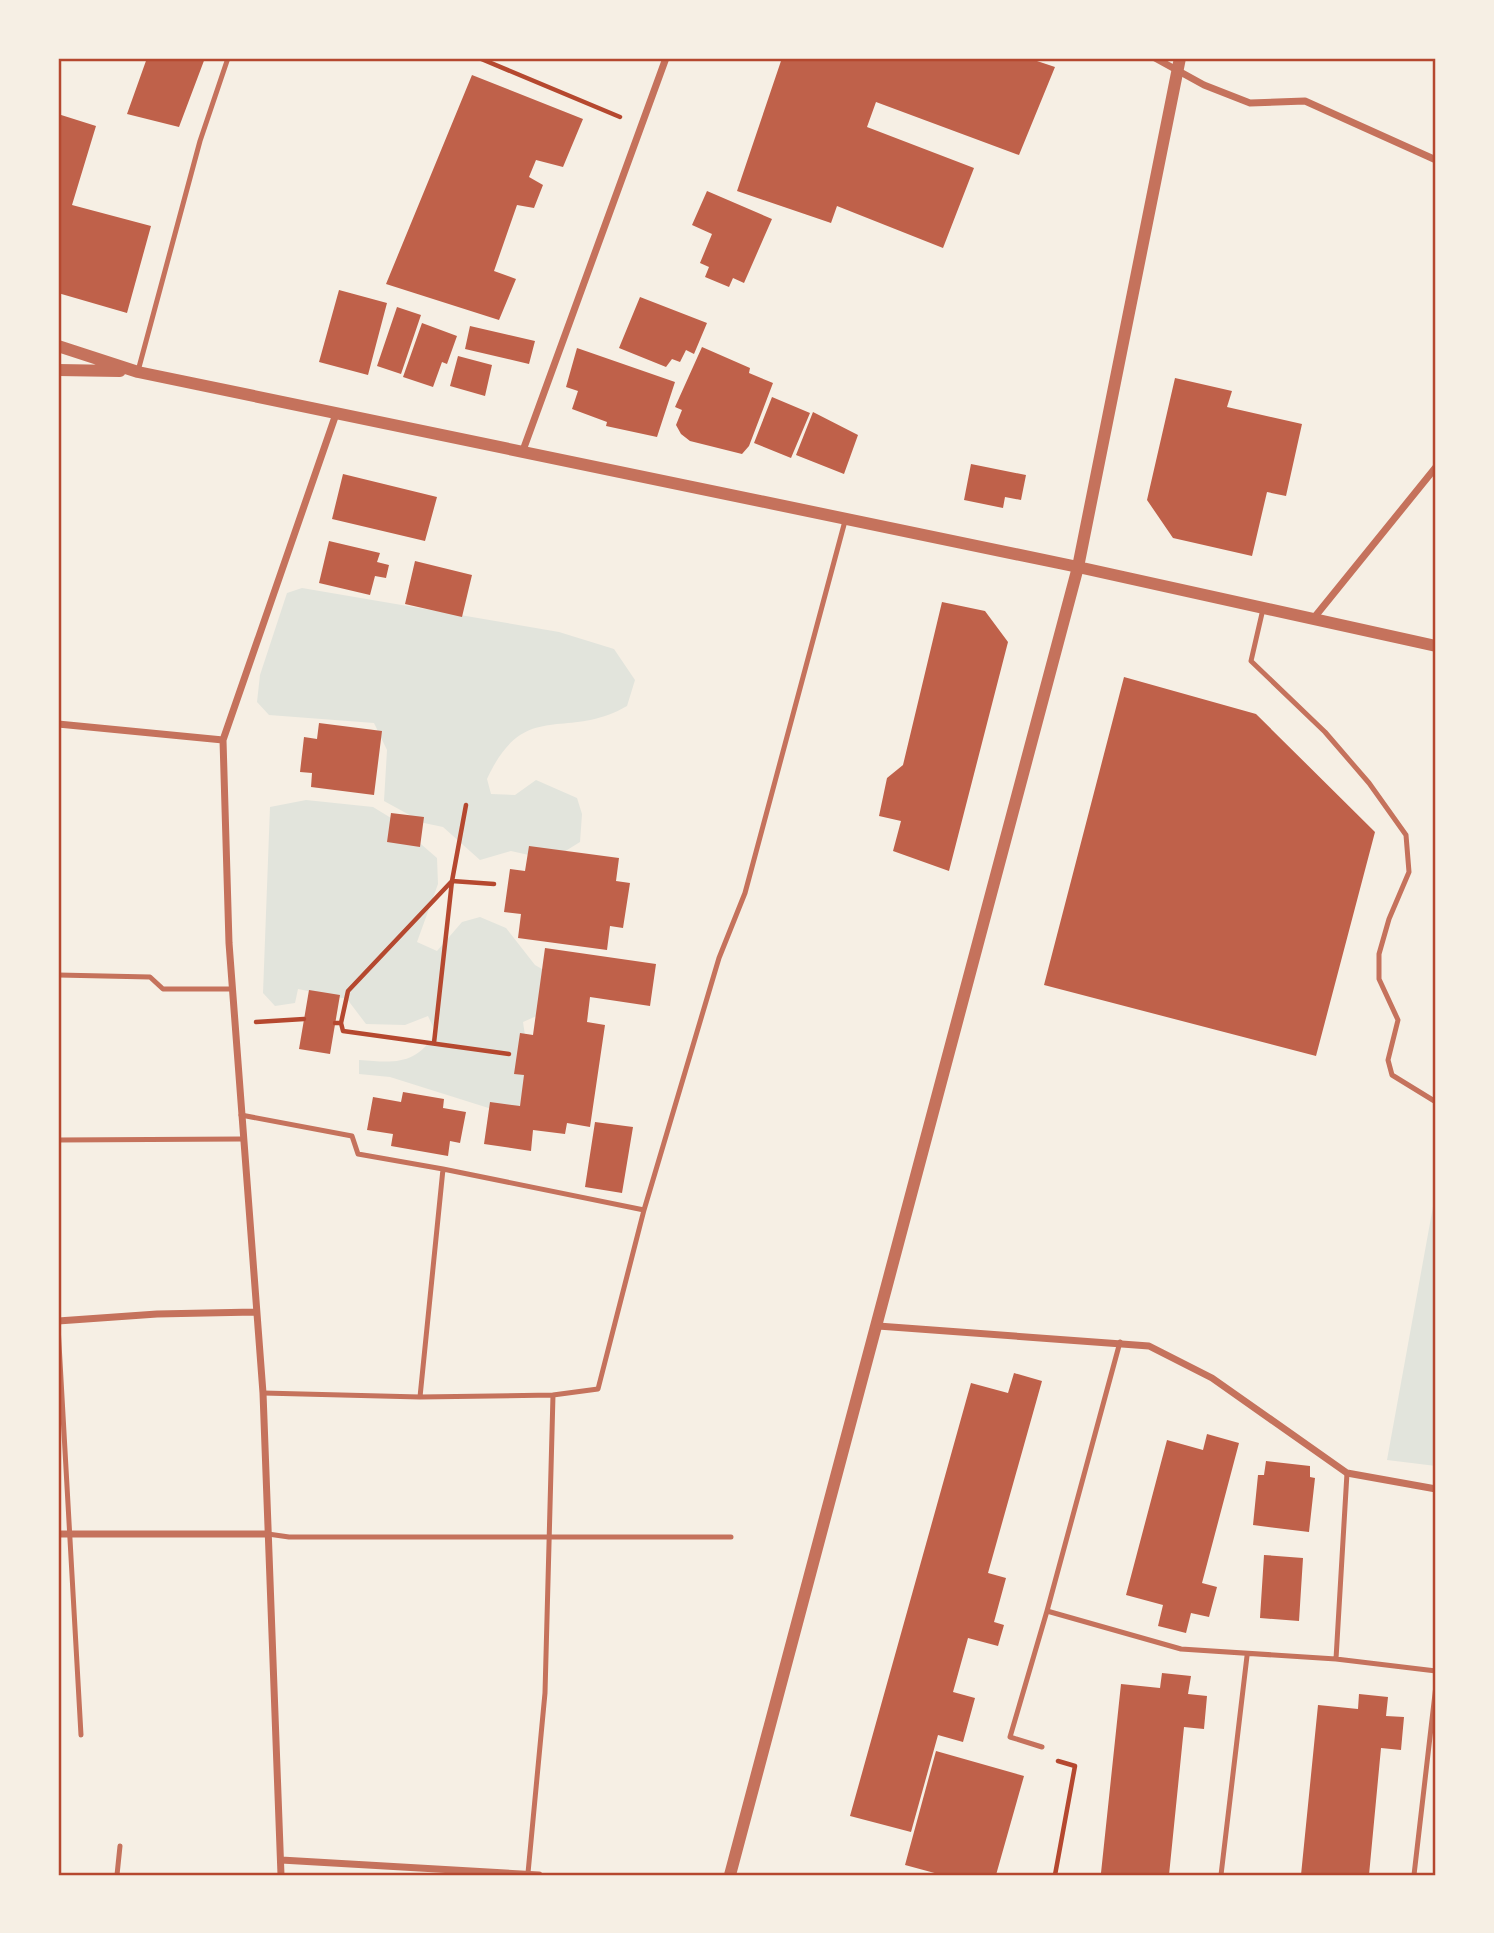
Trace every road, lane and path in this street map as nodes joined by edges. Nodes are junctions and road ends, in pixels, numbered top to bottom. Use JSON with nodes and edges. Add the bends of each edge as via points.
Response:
{"nodes":[{"id":1,"x":228,"y":58,"type":"edge"},
{"id":2,"x":479,"y":58,"type":"edge"},
{"id":3,"x":666,"y":58,"type":"edge"},
{"id":4,"x":1155,"y":58,"type":"edge"},
{"id":5,"x":1179,"y":64,"type":"edge"},
{"id":6,"x":641,"y":126,"type":"junction"},
{"id":7,"x":1436,"y":160,"type":"edge"},
{"id":8,"x":58,"y":346,"type":"edge"},
{"id":9,"x":58,"y":370,"type":"edge"},
{"id":10,"x":136,"y":372,"type":"junction"},
{"id":11,"x":336,"y":414,"type":"junction"},
{"id":12,"x":522,"y":454,"type":"junction"},
{"id":13,"x":1436,"y":467,"type":"edge"},
{"id":14,"x":845,"y":521,"type":"junction"},
{"id":15,"x":1078,"y":567,"type":"junction"},
{"id":16,"x":1263,"y":609,"type":"junction"},
{"id":17,"x":1312,"y":619,"type":"junction"},
{"id":18,"x":1436,"y":646,"type":"edge"},
{"id":19,"x":58,"y":724,"type":"edge"},
{"id":20,"x":223,"y":740,"type":"junction"},
{"id":21,"x":466,"y":805,"type":"dead end"},
{"id":22,"x":452,"y":881,"type":"junction"},
{"id":23,"x":494,"y":884,"type":"dead end"},
{"id":24,"x":58,"y":975,"type":"edge"},
{"id":25,"x":232,"y":989,"type":"junction"},
{"id":26,"x":304,"y":1019,"type":"dead end"},
{"id":27,"x":235,"y":1024,"type":"junction"},
{"id":28,"x":434,"y":1043,"type":"junction"},
{"id":29,"x":509,"y":1054,"type":"dead end"},
{"id":30,"x":1436,"y":1101,"type":"edge"},
{"id":31,"x":241,"y":1115,"type":"junction"},
{"id":32,"x":242,"y":1139,"type":"junction"},
{"id":33,"x":58,"y":1140,"type":"edge"},
{"id":34,"x":443,"y":1169,"type":"junction"},
{"id":35,"x":644,"y":1210,"type":"junction"},
{"id":36,"x":256,"y":1312,"type":"junction"},
{"id":37,"x":58,"y":1324,"type":"edge"},
{"id":38,"x":878,"y":1326,"type":"junction"},
{"id":39,"x":1120,"y":1342,"type":"junction"},
{"id":40,"x":263,"y":1393,"type":"junction"},
{"id":41,"x":553,"y":1395,"type":"junction"},
{"id":42,"x":421,"y":1397,"type":"junction"},
{"id":43,"x":1348,"y":1473,"type":"junction"},
{"id":44,"x":1436,"y":1489,"type":"edge"},
{"id":45,"x":58,"y":1534,"type":"edge"},
{"id":46,"x":70,"y":1534,"type":"junction"},
{"id":47,"x":268,"y":1534,"type":"junction"},
{"id":48,"x":731,"y":1537,"type":"dead end"},
{"id":49,"x":551,"y":1538,"type":"junction"},
{"id":50,"x":1047,"y":1611,"type":"junction"},
{"id":51,"x":1247,"y":1656,"type":"junction"},
{"id":52,"x":1336,"y":1659,"type":"junction"},
{"id":53,"x":1436,"y":1671,"type":"edge"},
{"id":54,"x":1436,"y":1685,"type":"edge"},
{"id":55,"x":81,"y":1735,"type":"dead end"},
{"id":56,"x":1042,"y":1747,"type":"joint"},
{"id":57,"x":120,"y":1846,"type":"dead end"},
{"id":58,"x":281,"y":1860,"type":"junction"},
{"id":59,"x":528,"y":1872,"type":"junction"},
{"id":60,"x":117,"y":1875,"type":"edge"},
{"id":61,"x":281,"y":1875,"type":"edge"},
{"id":62,"x":539,"y":1875,"type":"edge"},
{"id":63,"x":730,"y":1875,"type":"edge"},
{"id":64,"x":1055,"y":1875,"type":"edge"},
{"id":65,"x":1221,"y":1875,"type":"edge"},
{"id":66,"x":1414,"y":1875,"type":"edge"}],
"edges":[{"from":1,"to":10,"type":"lane","via":[[200,141]]},
{"from":2,"to":6,"type":"path"},
{"from":3,"to":6,"type":"street"},
{"from":4,"to":5,"type":"street"},
{"from":5,"to":7,"type":"street","via":[[1204,85],[1250,103],[1305,101]]},
{"from":5,"to":15,"type":"street"},
{"from":6,"to":12,"type":"street"},
{"from":8,"to":10,"type":"street"},
{"from":9,"to":10,"type":"street"},
{"from":10,"to":11,"type":"street"},
{"from":11,"to":12,"type":"street"},
{"from":11,"to":20,"type":"street"},
{"from":12,"to":14,"type":"street"},
{"from":13,"to":17,"type":"street"},
{"from":14,"to":15,"type":"street"},
{"from":14,"to":35,"type":"lane","via":[[745,893],[719,958]]},
{"from":15,"to":16,"type":"street"},
{"from":15,"to":38,"type":"street"},
{"from":16,"to":17,"type":"street"},
{"from":16,"to":30,"type":"lane","via":[[1251,661],[1325,732],[1406,835],[1409,872],[1379,954],[1379,979],[1398,1020],[1388,1060],[1392,1075]]},
{"from":17,"to":18,"type":"street"},
{"from":19,"to":20,"type":"street"},
{"from":20,"to":25,"type":"street"},
{"from":21,"to":22,"type":"path"},
{"from":22,"to":23,"type":"path"},
{"from":22,"to":28,"type":"path"},
{"from":22,"to":28,"type":"path","via":[[348,991],[338,1023],[343,1031]]},
{"from":24,"to":25,"type":"lane","via":[[150,977],[163,989]]},
{"from":25,"to":27,"type":"street"},
{"from":26,"to":27,"type":"path"},
{"from":27,"to":31,"type":"street"},
{"from":28,"to":29,"type":"path"},
{"from":31,"to":32,"type":"street"},
{"from":31,"to":34,"type":"lane","via":[[352,1136],[358,1154]]},
{"from":32,"to":33,"type":"lane"},
{"from":32,"to":36,"type":"street"},
{"from":34,"to":35,"type":"lane"},
{"from":34,"to":42,"type":"lane"},
{"from":35,"to":41,"type":"lane","via":[[598,1388]]},
{"from":36,"to":37,"type":"street","via":[[157,1314]]},
{"from":36,"to":40,"type":"street"},
{"from":37,"to":46,"type":"lane"},
{"from":38,"to":39,"type":"street"},
{"from":38,"to":63,"type":"street"},
{"from":39,"to":43,"type":"street","via":[[1149,1346],[1212,1378]]},
{"from":39,"to":50,"type":"lane"},
{"from":40,"to":42,"type":"lane"},
{"from":40,"to":47,"type":"street"},
{"from":41,"to":42,"type":"lane"},
{"from":41,"to":49,"type":"lane"},
{"from":43,"to":44,"type":"street"},
{"from":43,"to":52,"type":"lane"},
{"from":45,"to":46,"type":"street"},
{"from":46,"to":47,"type":"street"},
{"from":46,"to":55,"type":"lane"},
{"from":47,"to":49,"type":"lane"},
{"from":47,"to":58,"type":"street"},
{"from":48,"to":49,"type":"lane"},
{"from":49,"to":59,"type":"lane","via":[[545,1693]]},
{"from":50,"to":51,"type":"lane","via":[[1181,1649]]},
{"from":50,"to":56,"type":"lane","via":[[1010,1737]]},
{"from":51,"to":52,"type":"lane"},
{"from":51,"to":65,"type":"lane"},
{"from":52,"to":53,"type":"lane"},
{"from":54,"to":66,"type":"lane"},
{"from":56,"to":64,"type":"path","via":[[1054,1760],[1075,1766]]},
{"from":57,"to":60,"type":"lane"},
{"from":58,"to":59,"type":"street"},
{"from":58,"to":61,"type":"street"},
{"from":59,"to":62,"type":"street"}]}
